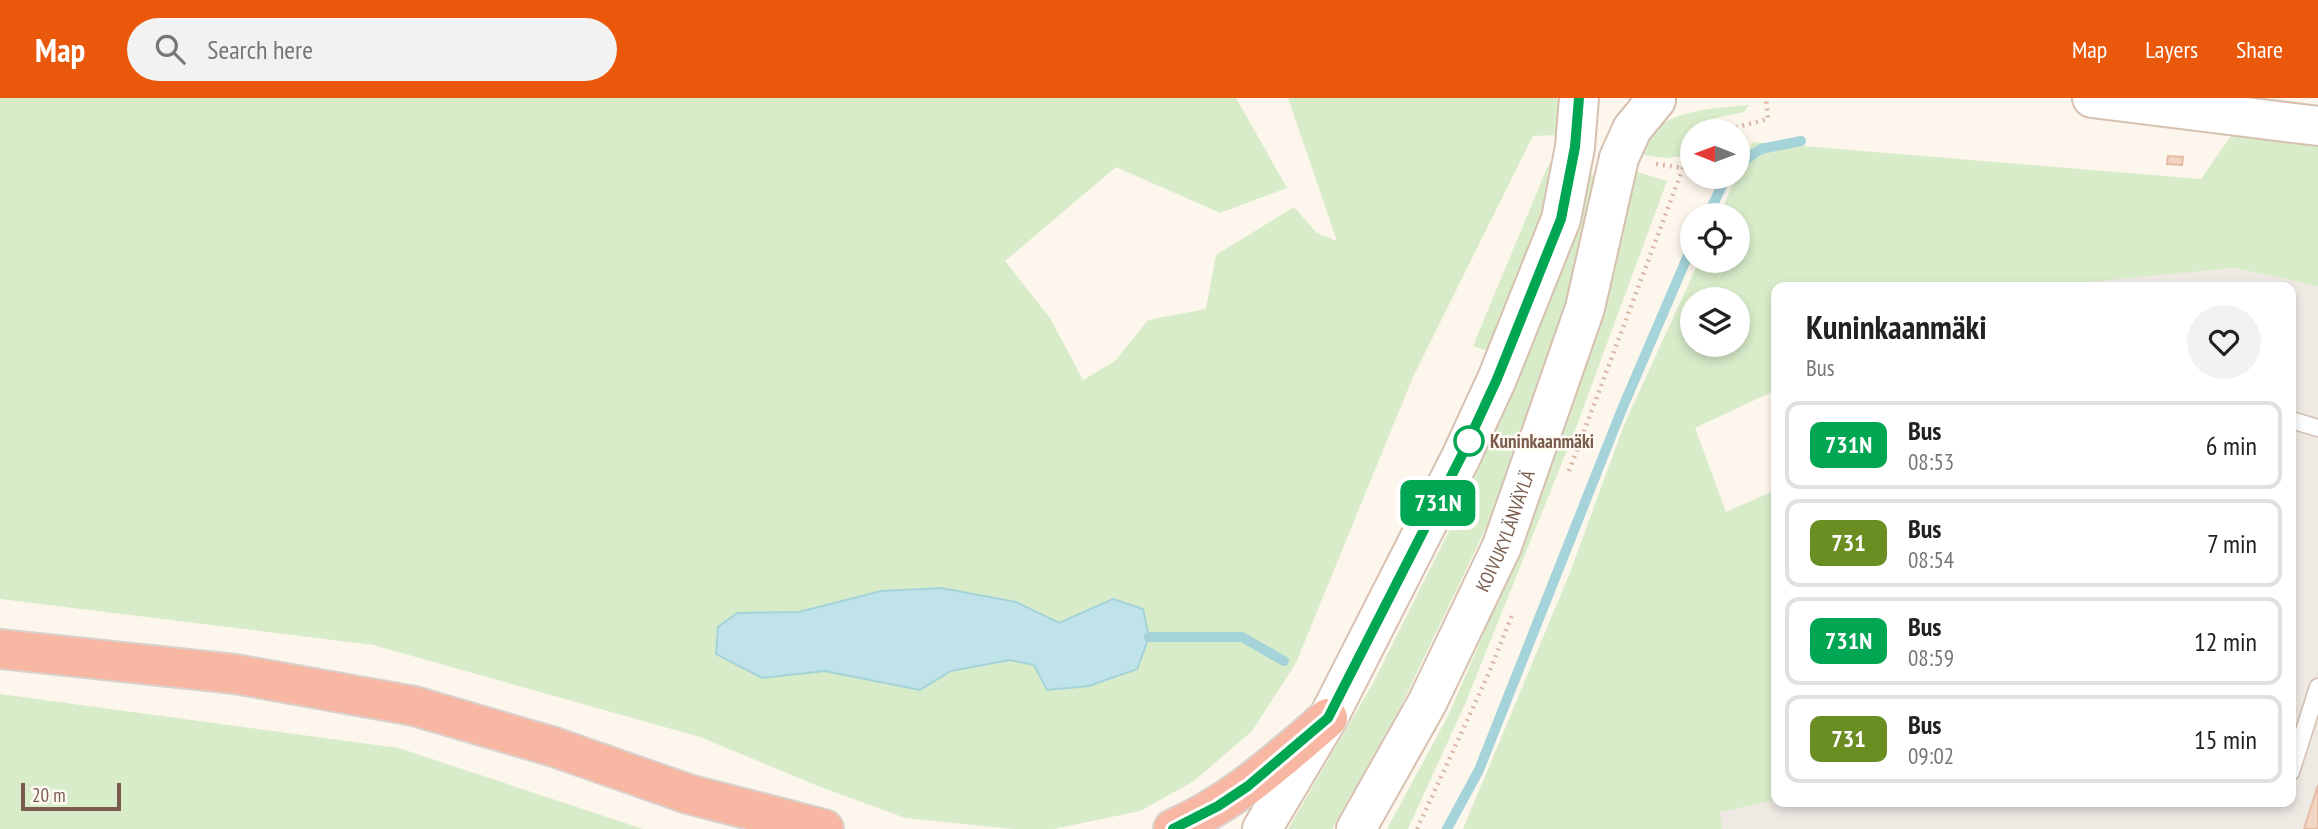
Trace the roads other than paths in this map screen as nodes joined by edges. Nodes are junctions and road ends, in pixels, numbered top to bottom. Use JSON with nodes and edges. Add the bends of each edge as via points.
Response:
{"nodes":[{"id":1,"x":1579,"y":98,"type":"edge"},
{"id":2,"x":2092,"y":98,"type":"edge"},
{"id":3,"x":1649,"y":99,"type":"edge"},
{"id":4,"x":2318,"y":126,"type":"edge"},
{"id":5,"x":2296,"y":421,"type":"edge"},
{"id":6,"x":2318,"y":428,"type":"edge"},
{"id":7,"x":0,"y":649,"type":"edge"},
{"id":8,"x":2318,"y":687,"type":"edge"},
{"id":9,"x":1328,"y":718,"type":"junction"},
{"id":10,"x":2296,"y":756,"type":"edge"},
{"id":11,"x":688,"y":794,"type":"junction"},
{"id":12,"x":760,"y":829,"type":"edge"},
{"id":13,"x":824,"y":829,"type":"edge"},
{"id":14,"x":1173,"y":829,"type":"edge"},
{"id":15,"x":1262,"y":829,"type":"edge"},
{"id":16,"x":1356,"y":829,"type":"edge"}],
"edges":[{"from":1,"to":9,"type":"main road","via":[[1561,219],[1497,379]]},
{"from":2,"to":4,"type":"main road"},
{"from":3,"to":16,"type":"main road","name":"KOIVUKYLÄNVÄYLÄ","via":[[1619,158],[1584,308],[1502,547],[1427,703]]},
{"from":5,"to":6,"type":"lane"},
{"from":7,"to":11,"type":"highway","via":[[235,674],[414,706],[554,747]]},
{"from":8,"to":10,"type":"lane"},
{"from":9,"to":14,"type":"highway","via":[[1248,786]]},
{"from":9,"to":15,"type":"main road"},
{"from":11,"to":12,"type":"highway"},
{"from":11,"to":13,"type":"highway"}]}
